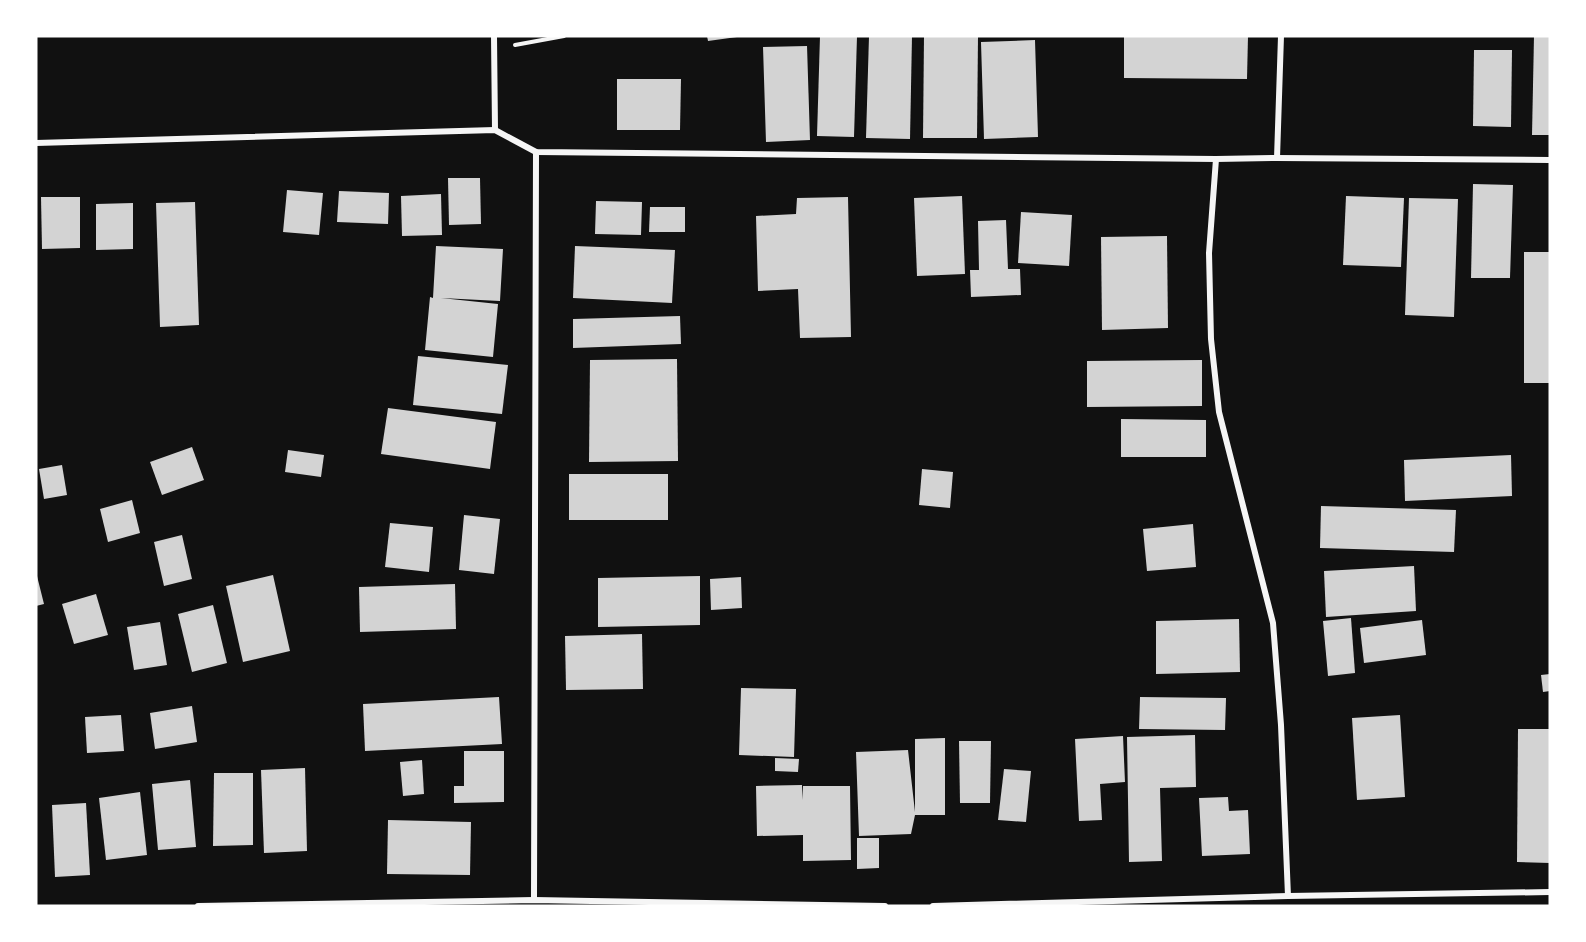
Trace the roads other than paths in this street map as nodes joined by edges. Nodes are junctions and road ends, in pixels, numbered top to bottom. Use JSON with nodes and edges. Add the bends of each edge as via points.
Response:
{"nodes":[{"id":1,"x":494,"y":36,"type":"edge"},
{"id":2,"x":1281,"y":36,"type":"edge"},
{"id":3,"x":495,"y":130,"type":"junction"},
{"id":4,"x":36,"y":143,"type":"edge"},
{"id":5,"x":536,"y":152,"type":"junction"},
{"id":6,"x":1277,"y":158,"type":"junction"},
{"id":7,"x":1216,"y":159,"type":"junction"},
{"id":8,"x":1550,"y":160,"type":"edge"},
{"id":9,"x":1550,"y":892,"type":"edge"},
{"id":10,"x":1288,"y":896,"type":"junction"},
{"id":11,"x":1313,"y":897,"type":"junction"},
{"id":12,"x":534,"y":900,"type":"junction"},
{"id":13,"x":198,"y":906,"type":"edge"},
{"id":14,"x":885,"y":906,"type":"edge"},
{"id":15,"x":933,"y":906,"type":"edge"},
{"id":16,"x":1313,"y":906,"type":"edge"}],
"edges":[{"from":1,"to":3,"type":"street"},
{"from":2,"to":6,"type":"street"},
{"from":3,"to":4,"type":"street"},
{"from":3,"to":5,"type":"street"},
{"from":5,"to":7,"type":"street"},
{"from":5,"to":12,"type":"street"},
{"from":6,"to":7,"type":"street"},
{"from":6,"to":8,"type":"street"},
{"from":7,"to":10,"type":"street","via":[[1209,253],[1211,339],[1219,412],[1273,623]]},
{"from":9,"to":11,"type":"street"},
{"from":10,"to":11,"type":"street"},
{"from":10,"to":15,"type":"street"},
{"from":11,"to":16,"type":"street"},
{"from":12,"to":13,"type":"street"},
{"from":12,"to":14,"type":"street"}]}
